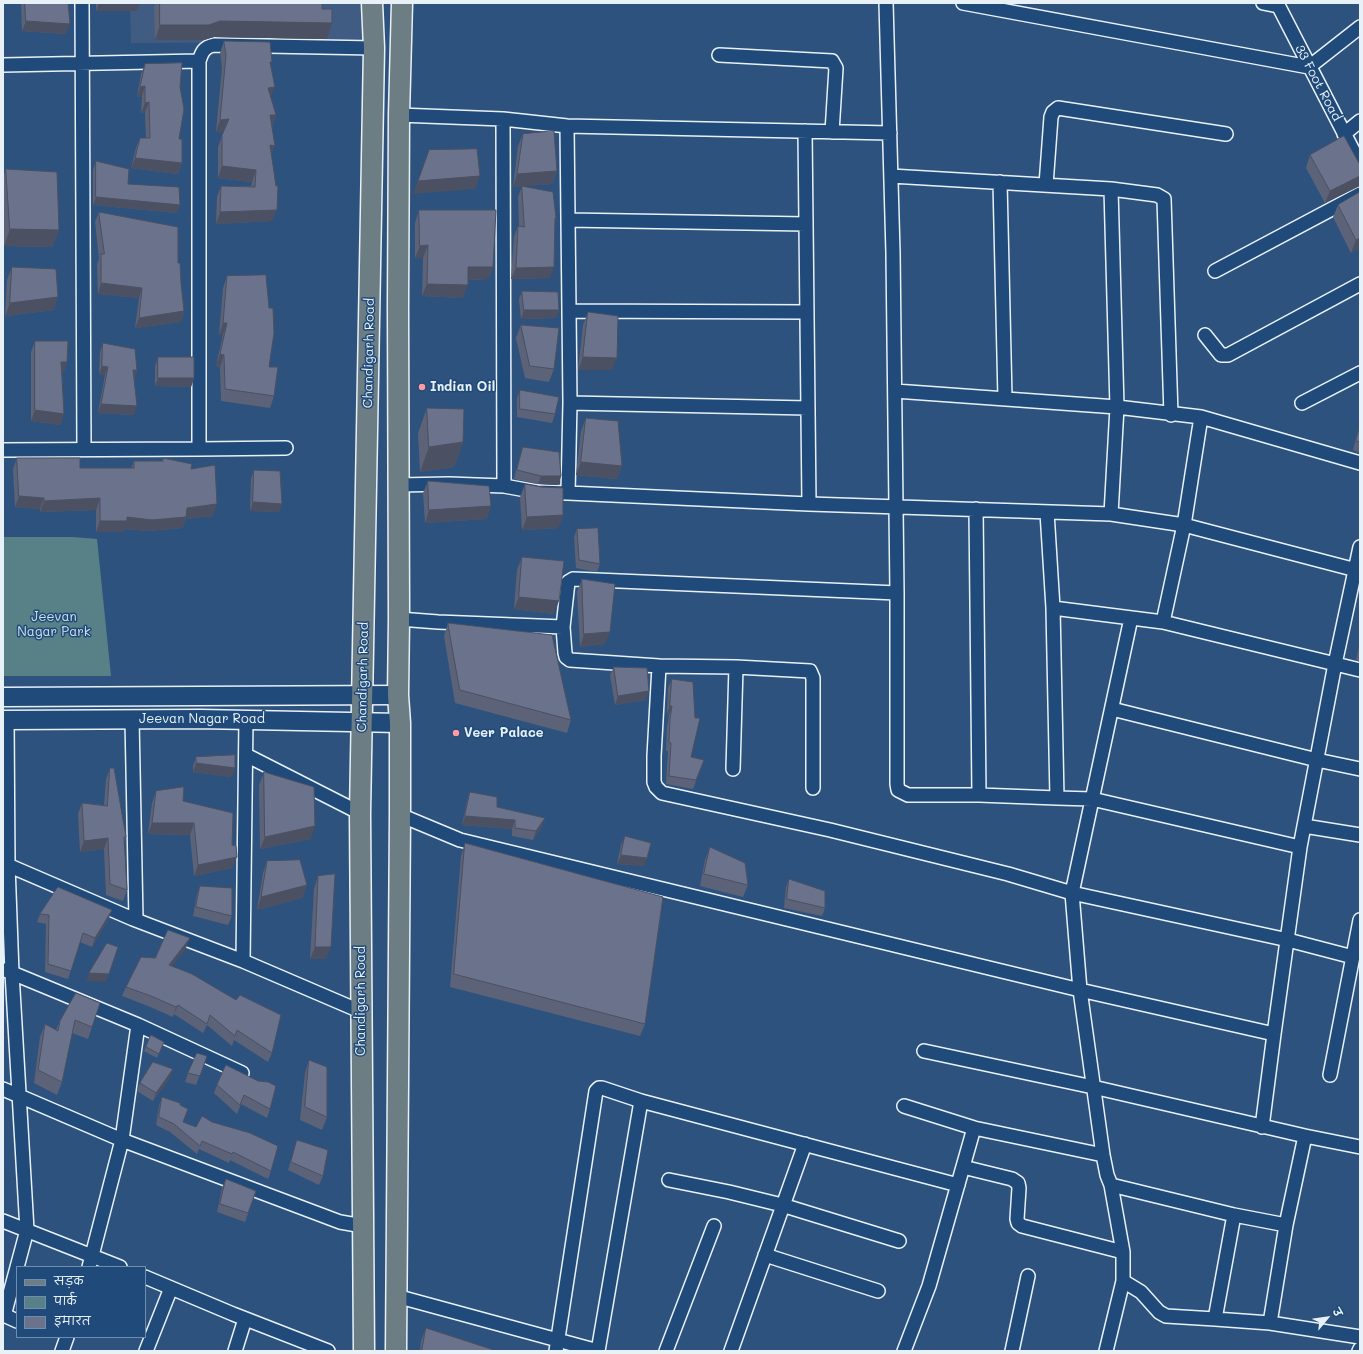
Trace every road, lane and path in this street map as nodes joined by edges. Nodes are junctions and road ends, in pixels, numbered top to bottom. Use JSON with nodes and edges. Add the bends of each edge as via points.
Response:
{"nodes":[{"id":1,"x":82,"y":3,"type":"edge"},
{"id":2,"x":372,"y":3,"type":"edge"},
{"id":3,"x":402,"y":3,"type":"edge"},
{"id":4,"x":886,"y":3,"type":"edge"},
{"id":5,"x":963,"y":3,"type":"edge"},
{"id":6,"x":1263,"y":3,"type":"edge"},
{"id":7,"x":1277,"y":5,"type":"edge"},
{"id":8,"x":994,"y":6,"type":"edge"},
{"id":9,"x":1360,"y":27,"type":"edge"},
{"id":10,"x":374,"y":48,"type":"junction"},
{"id":11,"x":719,"y":55,"type":"dead end"},
{"id":12,"x":199,"y":61,"type":"junction"},
{"id":13,"x":83,"y":64,"type":"junction"},
{"id":14,"x":3,"y":65,"type":"edge"},
{"id":15,"x":1309,"y":67,"type":"junction"},
{"id":16,"x":399,"y":115,"type":"junction"},
{"id":17,"x":503,"y":119,"type":"junction"},
{"id":18,"x":1360,"y":121,"type":"edge"},
{"id":19,"x":567,"y":126,"type":"junction"},
{"id":20,"x":805,"y":131,"type":"junction"},
{"id":21,"x":832,"y":132,"type":"junction"},
{"id":22,"x":890,"y":133,"type":"junction"},
{"id":23,"x":1226,"y":134,"type":"dead end"},
{"id":24,"x":1344,"y":134,"type":"junction"},
{"id":25,"x":1360,"y":164,"type":"edge"},
{"id":26,"x":891,"y":176,"type":"junction"},
{"id":27,"x":1000,"y":182,"type":"junction"},
{"id":28,"x":1046,"y":185,"type":"junction"},
{"id":29,"x":1111,"y":189,"type":"junction"},
{"id":30,"x":1360,"y":194,"type":"edge"},
{"id":31,"x":568,"y":220,"type":"junction"},
{"id":32,"x":806,"y":224,"type":"junction"},
{"id":33,"x":1215,"y":271,"type":"dead end"},
{"id":34,"x":1360,"y":284,"type":"edge"},
{"id":35,"x":569,"y":311,"type":"junction"},
{"id":36,"x":807,"y":312,"type":"junction"},
{"id":37,"x":1204,"y":335,"type":"dead end"},
{"id":38,"x":1360,"y":373,"type":"edge"},
{"id":39,"x":895,"y":392,"type":"junction"},
{"id":40,"x":1005,"y":399,"type":"junction"},
{"id":41,"x":570,"y":403,"type":"junction"},
{"id":42,"x":1302,"y":403,"type":"dead end"},
{"id":43,"x":1117,"y":407,"type":"junction"},
{"id":44,"x":808,"y":408,"type":"junction"},
{"id":45,"x":1171,"y":414,"type":"junction"},
{"id":46,"x":1201,"y":417,"type":"junction"},
{"id":47,"x":286,"y":448,"type":"dead end"},
{"id":48,"x":84,"y":449,"type":"junction"},
{"id":49,"x":200,"y":449,"type":"junction"},
{"id":50,"x":3,"y":450,"type":"edge"},
{"id":51,"x":1360,"y":463,"type":"edge"},
{"id":52,"x":398,"y":485,"type":"junction"},
{"id":53,"x":504,"y":486,"type":"junction"},
{"id":54,"x":568,"y":493,"type":"junction"},
{"id":55,"x":810,"y":504,"type":"junction"},
{"id":56,"x":896,"y":507,"type":"junction"},
{"id":57,"x":976,"y":509,"type":"junction"},
{"id":58,"x":1047,"y":512,"type":"junction"},
{"id":59,"x":1111,"y":514,"type":"junction"},
{"id":60,"x":1184,"y":525,"type":"junction"},
{"id":61,"x":1360,"y":547,"type":"edge"},
{"id":62,"x":1357,"y":571,"type":"edge"},
{"id":63,"x":897,"y":593,"type":"junction"},
{"id":64,"x":1053,"y":608,"type":"junction"},
{"id":65,"x":1131,"y":618,"type":"junction"},
{"id":66,"x":400,"y":619,"type":"junction"},
{"id":67,"x":1163,"y":622,"type":"junction"},
{"id":68,"x":563,"y":627,"type":"junction"},
{"id":69,"x":1335,"y":664,"type":"junction"},
{"id":70,"x":659,"y":666,"type":"junction"},
{"id":71,"x":736,"y":667,"type":"junction"},
{"id":72,"x":1360,"y":670,"type":"edge"},
{"id":73,"x":363,"y":695,"type":"junction"},
{"id":74,"x":398,"y":695,"type":"junction"},
{"id":75,"x":3,"y":697,"type":"edge"},
{"id":76,"x":1112,"y":709,"type":"junction"},
{"id":77,"x":132,"y":719,"type":"junction"},
{"id":78,"x":5,"y":720,"type":"edge"},
{"id":79,"x":246,"y":720,"type":"junction"},
{"id":80,"x":362,"y":722,"type":"junction"},
{"id":81,"x":400,"y":723,"type":"junction"},
{"id":82,"x":246,"y":756,"type":"junction"},
{"id":83,"x":1317,"y":760,"type":"junction"},
{"id":84,"x":734,"y":769,"type":"dead end"},
{"id":85,"x":1360,"y":769,"type":"edge"},
{"id":86,"x":813,"y":788,"type":"dead end"},
{"id":87,"x":979,"y":795,"type":"junction"},
{"id":88,"x":1057,"y":798,"type":"junction"},
{"id":89,"x":1092,"y":799,"type":"junction"},
{"id":90,"x":360,"y":813,"type":"junction"},
{"id":91,"x":400,"y":815,"type":"junction"},
{"id":92,"x":1304,"y":826,"type":"junction"},
{"id":93,"x":1360,"y":835,"type":"edge"},
{"id":94,"x":1300,"y":847,"type":"junction"},
{"id":95,"x":5,"y":864,"type":"edge"},
{"id":96,"x":1072,"y":893,"type":"junction"},
{"id":97,"x":136,"y":920,"type":"junction"},
{"id":98,"x":1360,"y":920,"type":"edge"},
{"id":99,"x":1288,"y":940,"type":"junction"},
{"id":100,"x":1353,"y":957,"type":"junction"},
{"id":101,"x":243,"y":961,"type":"junction"},
{"id":102,"x":7,"y":972,"type":"edge"},
{"id":103,"x":1080,"y":990,"type":"junction"},
{"id":104,"x":362,"y":1012,"type":"junction"},
{"id":105,"x":138,"y":1024,"type":"junction"},
{"id":106,"x":1274,"y":1034,"type":"junction"},
{"id":107,"x":924,"y":1051,"type":"dead end"},
{"id":108,"x":1330,"y":1074,"type":"dead end"},
{"id":109,"x":255,"y":1080,"type":"edge"},
{"id":110,"x":1093,"y":1087,"type":"junction"},
{"id":111,"x":3,"y":1089,"type":"edge"},
{"id":112,"x":19,"y":1096,"type":"junction"},
{"id":113,"x":641,"y":1101,"type":"junction"},
{"id":114,"x":904,"y":1106,"type":"dead end"},
{"id":115,"x":1262,"y":1127,"type":"junction"},
{"id":116,"x":974,"y":1128,"type":"junction"},
{"id":117,"x":1305,"y":1136,"type":"junction"},
{"id":118,"x":122,"y":1140,"type":"junction"},
{"id":119,"x":805,"y":1144,"type":"junction"},
{"id":120,"x":1360,"y":1147,"type":"edge"},
{"id":121,"x":1103,"y":1155,"type":"junction"},
{"id":122,"x":963,"y":1167,"type":"junction"},
{"id":123,"x":669,"y":1180,"type":"dead end"},
{"id":124,"x":958,"y":1185,"type":"junction"},
{"id":125,"x":1111,"y":1185,"type":"junction"},
{"id":126,"x":782,"y":1205,"type":"junction"},
{"id":127,"x":1234,"y":1215,"type":"junction"},
{"id":128,"x":3,"y":1221,"type":"edge"},
{"id":129,"x":1286,"y":1225,"type":"junction"},
{"id":130,"x":363,"y":1226,"type":"junction"},
{"id":131,"x":714,"y":1226,"type":"dead end"},
{"id":132,"x":27,"y":1230,"type":"junction"},
{"id":133,"x":899,"y":1241,"type":"dead end"},
{"id":134,"x":1123,"y":1252,"type":"junction"},
{"id":135,"x":765,"y":1255,"type":"junction"},
{"id":136,"x":91,"y":1261,"type":"edge"},
{"id":137,"x":115,"y":1266,"type":"edge"},
{"id":138,"x":1028,"y":1276,"type":"dead end"},
{"id":139,"x":146,"y":1277,"type":"edge"},
{"id":140,"x":1123,"y":1281,"type":"junction"},
{"id":141,"x":171,"y":1288,"type":"junction"},
{"id":142,"x":7,"y":1289,"type":"edge"},
{"id":143,"x":878,"y":1291,"type":"dead end"},
{"id":144,"x":396,"y":1296,"type":"junction"},
{"id":145,"x":1215,"y":1318,"type":"junction"},
{"id":146,"x":245,"y":1319,"type":"junction"},
{"id":147,"x":16,"y":1322,"type":"edge"},
{"id":148,"x":1270,"y":1323,"type":"junction"},
{"id":149,"x":1360,"y":1337,"type":"edge"},
{"id":150,"x":67,"y":1338,"type":"edge"},
{"id":151,"x":556,"y":1346,"type":"edge"},
{"id":152,"x":734,"y":1350,"type":"edge"},
{"id":153,"x":62,"y":1351,"type":"edge"},
{"id":154,"x":146,"y":1351,"type":"edge"},
{"id":155,"x":235,"y":1351,"type":"edge"},
{"id":156,"x":328,"y":1351,"type":"edge"},
{"id":157,"x":364,"y":1351,"type":"edge"},
{"id":158,"x":396,"y":1351,"type":"edge"},
{"id":159,"x":598,"y":1351,"type":"edge"},
{"id":160,"x":666,"y":1351,"type":"edge"},
{"id":161,"x":904,"y":1351,"type":"edge"},
{"id":162,"x":1012,"y":1351,"type":"edge"},
{"id":163,"x":1106,"y":1351,"type":"edge"}],
"edges":[{"from":1,"to":13,"type":"street"},
{"from":2,"to":10,"type":"main road","name":"Chandigarh Road"},
{"from":3,"to":16,"type":"main road"},
{"from":4,"to":22,"type":"street"},
{"from":5,"to":8,"type":"street"},
{"from":6,"to":7,"type":"street"},
{"from":7,"to":15,"type":"street","name":"33 Foot Road"},
{"from":8,"to":15,"type":"street"},
{"from":9,"to":15,"type":"street"},
{"from":10,"to":12,"type":"street","via":[[214,45],[202,51]]},
{"from":10,"to":73,"type":"main road","name":"Chandigarh Road"},
{"from":11,"to":21,"type":"street","via":[[832,61],[836,68]]},
{"from":12,"to":13,"type":"street"},
{"from":12,"to":49,"type":"street"},
{"from":13,"to":14,"type":"street"},
{"from":13,"to":48,"type":"street"},
{"from":15,"to":24,"type":"street","name":"33 Foot Road"},
{"from":16,"to":17,"type":"street"},
{"from":16,"to":52,"type":"main road"},
{"from":17,"to":19,"type":"street"},
{"from":17,"to":53,"type":"street"},
{"from":18,"to":24,"type":"street"},
{"from":19,"to":20,"type":"street"},
{"from":19,"to":31,"type":"street"},
{"from":20,"to":21,"type":"street"},
{"from":20,"to":32,"type":"street"},
{"from":21,"to":22,"type":"street"},
{"from":22,"to":26,"type":"street"},
{"from":23,"to":28,"type":"street","via":[[1058,108],[1051,117]]},
{"from":24,"to":25,"type":"street","name":"33 Foot Road"},
{"from":26,"to":27,"type":"street"},
{"from":26,"to":39,"type":"street"},
{"from":27,"to":28,"type":"street"},
{"from":27,"to":40,"type":"street"},
{"from":28,"to":29,"type":"street"},
{"from":29,"to":43,"type":"street"},
{"from":29,"to":45,"type":"street","via":[[1157,195],[1164,199]]},
{"from":30,"to":33,"type":"street"},
{"from":31,"to":32,"type":"street"},
{"from":31,"to":35,"type":"street"},
{"from":32,"to":36,"type":"street"},
{"from":34,"to":37,"type":"street","via":[[1228,355],[1221,355]]},
{"from":35,"to":36,"type":"street"},
{"from":35,"to":41,"type":"street"},
{"from":36,"to":44,"type":"street"},
{"from":38,"to":42,"type":"street"},
{"from":39,"to":40,"type":"street"},
{"from":39,"to":56,"type":"street"},
{"from":40,"to":43,"type":"street"},
{"from":41,"to":44,"type":"street"},
{"from":41,"to":54,"type":"street"},
{"from":43,"to":45,"type":"street"},
{"from":43,"to":59,"type":"street"},
{"from":44,"to":55,"type":"street"},
{"from":45,"to":46,"type":"street"},
{"from":46,"to":51,"type":"street"},
{"from":46,"to":60,"type":"street"},
{"from":47,"to":49,"type":"street"},
{"from":48,"to":49,"type":"street"},
{"from":48,"to":50,"type":"street"},
{"from":52,"to":53,"type":"street"},
{"from":52,"to":66,"type":"main road"},
{"from":53,"to":54,"type":"street","via":[[537,492]]},
{"from":54,"to":55,"type":"street"},
{"from":55,"to":56,"type":"street"},
{"from":56,"to":57,"type":"street"},
{"from":56,"to":63,"type":"street"},
{"from":57,"to":58,"type":"street"},
{"from":57,"to":87,"type":"street"},
{"from":58,"to":59,"type":"street"},
{"from":58,"to":64,"type":"street"},
{"from":59,"to":60,"type":"street"},
{"from":60,"to":62,"type":"street"},
{"from":60,"to":67,"type":"street"},
{"from":61,"to":62,"type":"street"},
{"from":62,"to":69,"type":"street"},
{"from":63,"to":68,"type":"street","via":[[572,578],[568,582]]},
{"from":63,"to":87,"type":"street","via":[[898,788],[908,795]]},
{"from":64,"to":65,"type":"street"},
{"from":64,"to":88,"type":"street"},
{"from":65,"to":67,"type":"street"},
{"from":65,"to":76,"type":"street"},
{"from":66,"to":68,"type":"street"},
{"from":66,"to":74,"type":"main road"},
{"from":67,"to":69,"type":"street"},
{"from":68,"to":70,"type":"street","via":[[564,653],[570,660]]},
{"from":69,"to":72,"type":"street"},
{"from":69,"to":83,"type":"street"},
{"from":70,"to":71,"type":"street"},
{"from":70,"to":96,"type":"street","via":[[654,782],[662,793],[830,830],[1008,874]]},
{"from":71,"to":84,"type":"street"},
{"from":71,"to":86,"type":"street","via":[[811,672]]},
{"from":73,"to":74,"type":"street","name":"Jeevan Nagar Road"},
{"from":73,"to":75,"type":"street","name":"Jeevan Nagar Road"},
{"from":73,"to":80,"type":"main road","name":"Chandigarh Road"},
{"from":74,"to":81,"type":"main road"},
{"from":76,"to":83,"type":"street"},
{"from":76,"to":89,"type":"street"},
{"from":77,"to":78,"type":"street","name":"Jeevan Nagar Road"},
{"from":77,"to":79,"type":"street","name":"Jeevan Nagar Road"},
{"from":77,"to":97,"type":"street"},
{"from":78,"to":95,"type":"street"},
{"from":79,"to":80,"type":"street","name":"Jeevan Nagar Road"},
{"from":79,"to":82,"type":"street"},
{"from":80,"to":81,"type":"street","name":"Jeevan Nagar Road"},
{"from":80,"to":90,"type":"main road","name":"Chandigarh Road"},
{"from":81,"to":91,"type":"main road"},
{"from":82,"to":90,"type":"street"},
{"from":82,"to":101,"type":"street"},
{"from":83,"to":85,"type":"street"},
{"from":83,"to":92,"type":"street"},
{"from":87,"to":88,"type":"street"},
{"from":88,"to":89,"type":"street"},
{"from":89,"to":94,"type":"street"},
{"from":89,"to":96,"type":"street"},
{"from":90,"to":104,"type":"main road","name":"Chandigarh Road"},
{"from":91,"to":103,"type":"street","via":[[460,840]]},
{"from":91,"to":144,"type":"main road"},
{"from":92,"to":93,"type":"street"},
{"from":92,"to":94,"type":"street"},
{"from":94,"to":99,"type":"street"},
{"from":95,"to":97,"type":"street"},
{"from":95,"to":102,"type":"street"},
{"from":96,"to":99,"type":"street"},
{"from":96,"to":103,"type":"street"},
{"from":97,"to":101,"type":"street"},
{"from":98,"to":100,"type":"street"},
{"from":99,"to":100,"type":"street"},
{"from":99,"to":106,"type":"street"},
{"from":100,"to":108,"type":"street"},
{"from":101,"to":104,"type":"street"},
{"from":102,"to":105,"type":"street"},
{"from":102,"to":112,"type":"street"},
{"from":103,"to":106,"type":"street"},
{"from":103,"to":110,"type":"street"},
{"from":104,"to":130,"type":"main road","name":"Chandigarh Road"},
{"from":105,"to":109,"type":"street"},
{"from":105,"to":118,"type":"street"},
{"from":106,"to":115,"type":"street"},
{"from":107,"to":110,"type":"street"},
{"from":110,"to":115,"type":"street"},
{"from":110,"to":121,"type":"street"},
{"from":111,"to":112,"type":"street"},
{"from":112,"to":118,"type":"street"},
{"from":112,"to":132,"type":"street"},
{"from":113,"to":119,"type":"street"},
{"from":113,"to":151,"type":"street","via":[[602,1088],[596,1091]]},
{"from":113,"to":159,"type":"street"},
{"from":114,"to":116,"type":"street"},
{"from":115,"to":117,"type":"street"},
{"from":116,"to":121,"type":"street"},
{"from":116,"to":122,"type":"street"},
{"from":117,"to":120,"type":"street"},
{"from":117,"to":129,"type":"street"},
{"from":118,"to":130,"type":"street","via":[[340,1222]]},
{"from":118,"to":136,"type":"street"},
{"from":119,"to":124,"type":"street"},
{"from":119,"to":126,"type":"street"},
{"from":121,"to":125,"type":"street"},
{"from":122,"to":124,"type":"street"},
{"from":122,"to":134,"type":"street","via":[[1016,1181],[1019,1188],[1017,1219],[1022,1226]]},
{"from":123,"to":126,"type":"street"},
{"from":124,"to":161,"type":"street","via":[[929,1286]]},
{"from":125,"to":127,"type":"street"},
{"from":125,"to":134,"type":"street"},
{"from":126,"to":133,"type":"street"},
{"from":126,"to":135,"type":"street"},
{"from":127,"to":129,"type":"street"},
{"from":127,"to":145,"type":"street"},
{"from":128,"to":132,"type":"street"},
{"from":129,"to":148,"type":"street"},
{"from":130,"to":157,"type":"main road","name":"Chandigarh Road"},
{"from":131,"to":160,"type":"street"},
{"from":132,"to":136,"type":"street"},
{"from":132,"to":142,"type":"street"},
{"from":134,"to":140,"type":"street"},
{"from":135,"to":143,"type":"street"},
{"from":135,"to":152,"type":"street"},
{"from":136,"to":137,"type":"street"},
{"from":138,"to":162,"type":"street"},
{"from":139,"to":141,"type":"street"},
{"from":140,"to":145,"type":"street","via":[[1141,1292],[1166,1316]]},
{"from":140,"to":163,"type":"street"},
{"from":141,"to":146,"type":"street"},
{"from":141,"to":154,"type":"street"},
{"from":142,"to":147,"type":"street","via":[[5,1314]]},
{"from":144,"to":151,"type":"street"},
{"from":144,"to":158,"type":"main road"},
{"from":145,"to":148,"type":"street"},
{"from":146,"to":155,"type":"street"},
{"from":146,"to":156,"type":"street"},
{"from":148,"to":149,"type":"street"},
{"from":150,"to":153,"type":"street"},
{"from":151,"to":159,"type":"street"}]}
